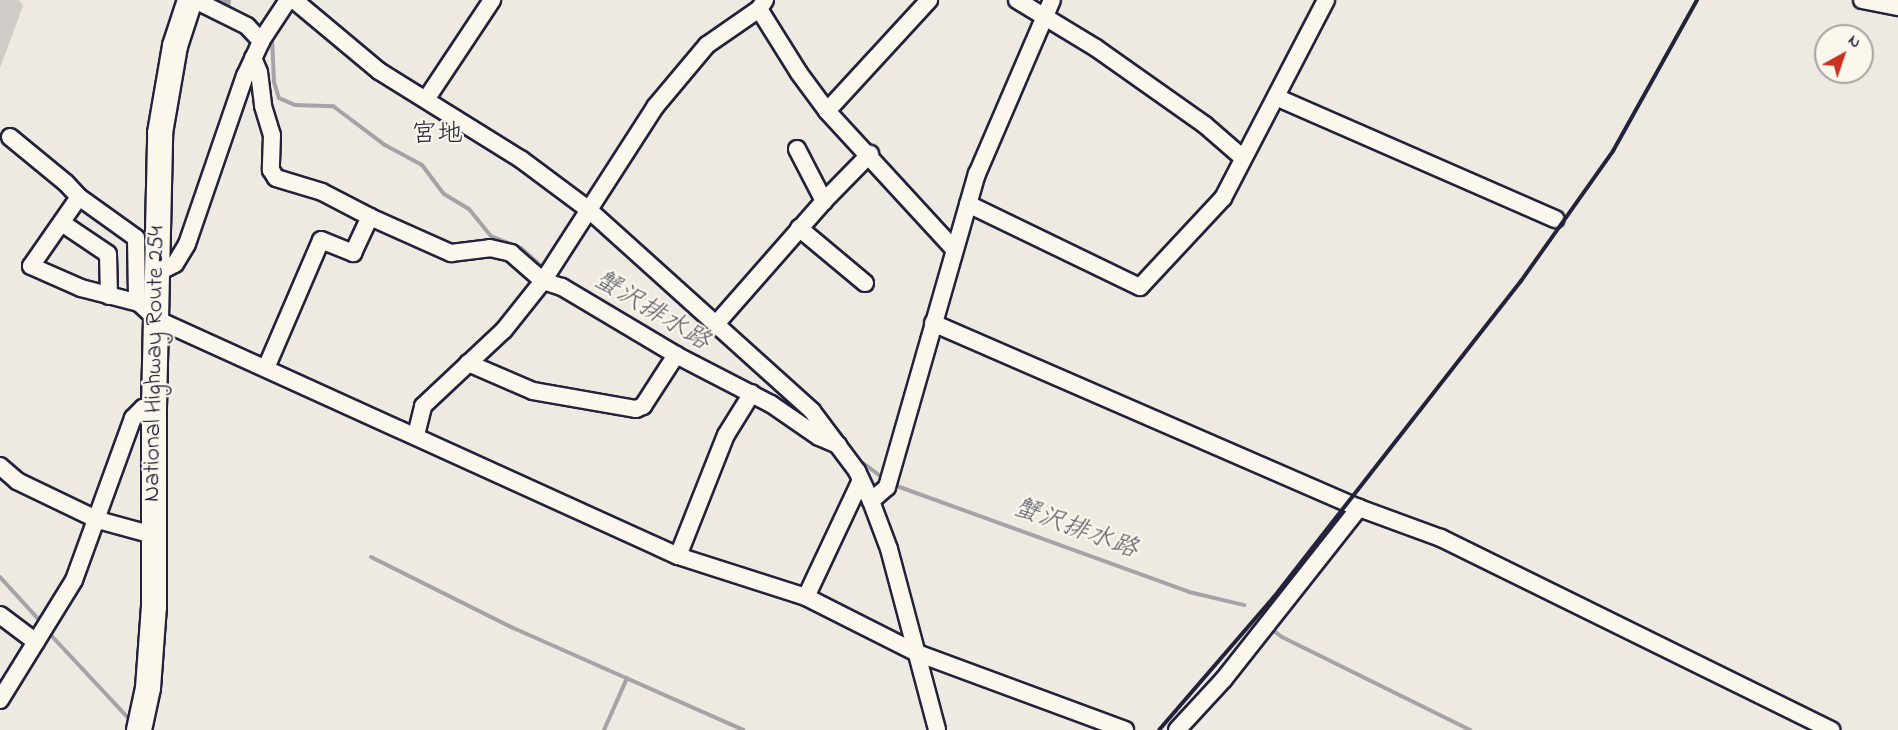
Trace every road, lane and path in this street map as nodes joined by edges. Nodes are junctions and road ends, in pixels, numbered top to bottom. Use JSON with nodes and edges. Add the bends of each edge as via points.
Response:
{"nodes":[{"id":1,"x":193,"y":0,"type":"edge"},
{"id":2,"x":288,"y":0,"type":"edge"},
{"id":3,"x":294,"y":0,"type":"edge"},
{"id":4,"x":492,"y":0,"type":"edge"},
{"id":5,"x":929,"y":0,"type":"edge"},
{"id":6,"x":1017,"y":0,"type":"edge"},
{"id":7,"x":1052,"y":0,"type":"edge"},
{"id":8,"x":1326,"y":0,"type":"edge"},
{"id":9,"x":1862,"y":0,"type":"edge"},
{"id":10,"x":762,"y":4,"type":"edge"},
{"id":11,"x":1898,"y":7,"type":"edge"},
{"id":12,"x":1044,"y":19,"type":"junction"},
{"id":13,"x":261,"y":41,"type":"junction"},
{"id":14,"x":253,"y":58,"type":"junction"},
{"id":15,"x":1276,"y":97,"type":"junction"},
{"id":16,"x":427,"y":98,"type":"junction"},
{"id":17,"x":827,"y":111,"type":"junction"},
{"id":18,"x":10,"y":137,"type":"dead end"},
{"id":19,"x":798,"y":149,"type":"dead end"},
{"id":20,"x":870,"y":154,"type":"junction"},
{"id":21,"x":1244,"y":158,"type":"junction"},
{"id":22,"x":78,"y":197,"type":"junction"},
{"id":23,"x":824,"y":201,"type":"junction"},
{"id":24,"x":968,"y":204,"type":"junction"},
{"id":25,"x":589,"y":210,"type":"junction"},
{"id":26,"x":370,"y":217,"type":"junction"},
{"id":27,"x":1555,"y":219,"type":"dead end"},
{"id":28,"x":62,"y":223,"type":"junction"},
{"id":29,"x":799,"y":228,"type":"junction"},
{"id":30,"x":954,"y":249,"type":"junction"},
{"id":31,"x":157,"y":273,"type":"junction"},
{"id":32,"x":543,"y":281,"type":"junction"},
{"id":33,"x":865,"y":283,"type":"dead end"},
{"id":34,"x":109,"y":296,"type":"junction"},
{"id":35,"x":148,"y":311,"type":"junction"},
{"id":36,"x":933,"y":323,"type":"junction"},
{"id":37,"x":716,"y":324,"type":"junction"},
{"id":38,"x":676,"y":356,"type":"junction"},
{"id":39,"x":468,"y":363,"type":"junction"},
{"id":40,"x":266,"y":368,"type":"junction"},
{"id":41,"x":752,"y":393,"type":"junction"},
{"id":42,"x":154,"y":407,"type":"junction"},
{"id":43,"x":416,"y":435,"type":"junction"},
{"id":44,"x":841,"y":447,"type":"junction"},
{"id":45,"x":0,"y":466,"type":"edge"},
{"id":46,"x":861,"y":480,"type":"junction"},
{"id":47,"x":871,"y":501,"type":"junction"},
{"id":48,"x":1359,"y":508,"type":"junction"},
{"id":49,"x":98,"y":520,"type":"junction"},
{"id":50,"x":153,"y":535,"type":"junction"},
{"id":51,"x":678,"y":556,"type":"junction"},
{"id":52,"x":806,"y":597,"type":"junction"},
{"id":53,"x":0,"y":615,"type":"edge"},
{"id":54,"x":36,"y":642,"type":"junction"},
{"id":55,"x":917,"y":653,"type":"junction"},
{"id":56,"x":0,"y":700,"type":"edge"},
{"id":57,"x":139,"y":730,"type":"edge"},
{"id":58,"x":938,"y":730,"type":"edge"},
{"id":59,"x":1125,"y":730,"type":"edge"},
{"id":60,"x":1178,"y":730,"type":"edge"},
{"id":61,"x":1831,"y":730,"type":"edge"}],
"edges":[{"from":1,"to":13,"type":"street","via":[[247,26]]},
{"from":1,"to":31,"type":"highway","name":"National Highway Route 254","via":[[175,46],[160,134]]},
{"from":2,"to":13,"type":"street"},
{"from":3,"to":16,"type":"street","via":[[379,71]]},
{"from":4,"to":16,"type":"street"},
{"from":5,"to":17,"type":"street"},
{"from":6,"to":12,"type":"street"},
{"from":7,"to":12,"type":"street"},
{"from":8,"to":15,"type":"street"},
{"from":9,"to":11,"type":"street"},
{"from":10,"to":17,"type":"street","via":[[799,73]]},
{"from":10,"to":25,"type":"street","via":[[707,45],[655,107]]},
{"from":12,"to":21,"type":"street","via":[[1096,48],[1205,125]]},
{"from":12,"to":24,"type":"street","via":[[977,174]]},
{"from":13,"to":14,"type":"street"},
{"from":14,"to":26,"type":"street","via":[[272,135],[271,170],[276,178],[322,192]]},
{"from":14,"to":31,"type":"street","via":[[187,244],[175,264]]},
{"from":15,"to":21,"type":"street"},
{"from":15,"to":27,"type":"street"},
{"from":16,"to":25,"type":"street","via":[[522,160]]},
{"from":17,"to":20,"type":"street"},
{"from":18,"to":22,"type":"street"},
{"from":19,"to":23,"type":"street"},
{"from":20,"to":23,"type":"street"},
{"from":20,"to":30,"type":"street"},
{"from":21,"to":24,"type":"street","via":[[1223,198],[1140,287]]},
{"from":22,"to":28,"type":"street"},
{"from":22,"to":35,"type":"street","via":[[136,238]]},
{"from":23,"to":29,"type":"street"},
{"from":24,"to":30,"type":"street"},
{"from":25,"to":32,"type":"street"},
{"from":25,"to":37,"type":"street"},
{"from":26,"to":32,"type":"street","via":[[451,253],[490,248],[511,253]]},
{"from":26,"to":40,"type":"street","via":[[352,253],[321,240]]},
{"from":28,"to":34,"type":"street","via":[[108,254]]},
{"from":28,"to":34,"type":"street","via":[[31,266]]},
{"from":29,"to":33,"type":"street"},
{"from":29,"to":37,"type":"street"},
{"from":30,"to":36,"type":"street"},
{"from":31,"to":35,"type":"highway","name":"National Highway Route 254"},
{"from":32,"to":38,"type":"street","via":[[561,287]]},
{"from":32,"to":39,"type":"street","via":[[504,330]]},
{"from":34,"to":35,"type":"street"},
{"from":35,"to":40,"type":"street"},
{"from":35,"to":42,"type":"highway","name":"National Highway Route 254"},
{"from":36,"to":47,"type":"street","via":[[887,487]]},
{"from":36,"to":48,"type":"street"},
{"from":37,"to":44,"type":"street","via":[[812,411]]},
{"from":38,"to":39,"type":"street","via":[[643,406],[636,409],[533,391]]},
{"from":38,"to":41,"type":"street"},
{"from":39,"to":43,"type":"street","via":[[423,406]]},
{"from":40,"to":43,"type":"street"},
{"from":41,"to":44,"type":"street"},
{"from":41,"to":51,"type":"street","via":[[726,435]]},
{"from":42,"to":49,"type":"street","via":[[143,408],[133,418]]},
{"from":42,"to":50,"type":"highway","name":"National Highway Route 254"},
{"from":43,"to":51,"type":"street"},
{"from":44,"to":46,"type":"street"},
{"from":45,"to":49,"type":"street","via":[[17,481]]},
{"from":46,"to":47,"type":"street"},
{"from":46,"to":52,"type":"street"},
{"from":47,"to":55,"type":"street","via":[[889,549]]},
{"from":48,"to":60,"type":"street","via":[[1224,679]]},
{"from":48,"to":61,"type":"street","via":[[1441,538]]},
{"from":49,"to":50,"type":"street"},
{"from":49,"to":54,"type":"street","via":[[74,580]]},
{"from":50,"to":57,"type":"highway","name":"National Highway Route 254","via":[[152,651]]},
{"from":51,"to":52,"type":"street"},
{"from":52,"to":55,"type":"street"},
{"from":53,"to":54,"type":"street"},
{"from":54,"to":56,"type":"street"},
{"from":55,"to":58,"type":"street"},
{"from":55,"to":59,"type":"street"}]}
